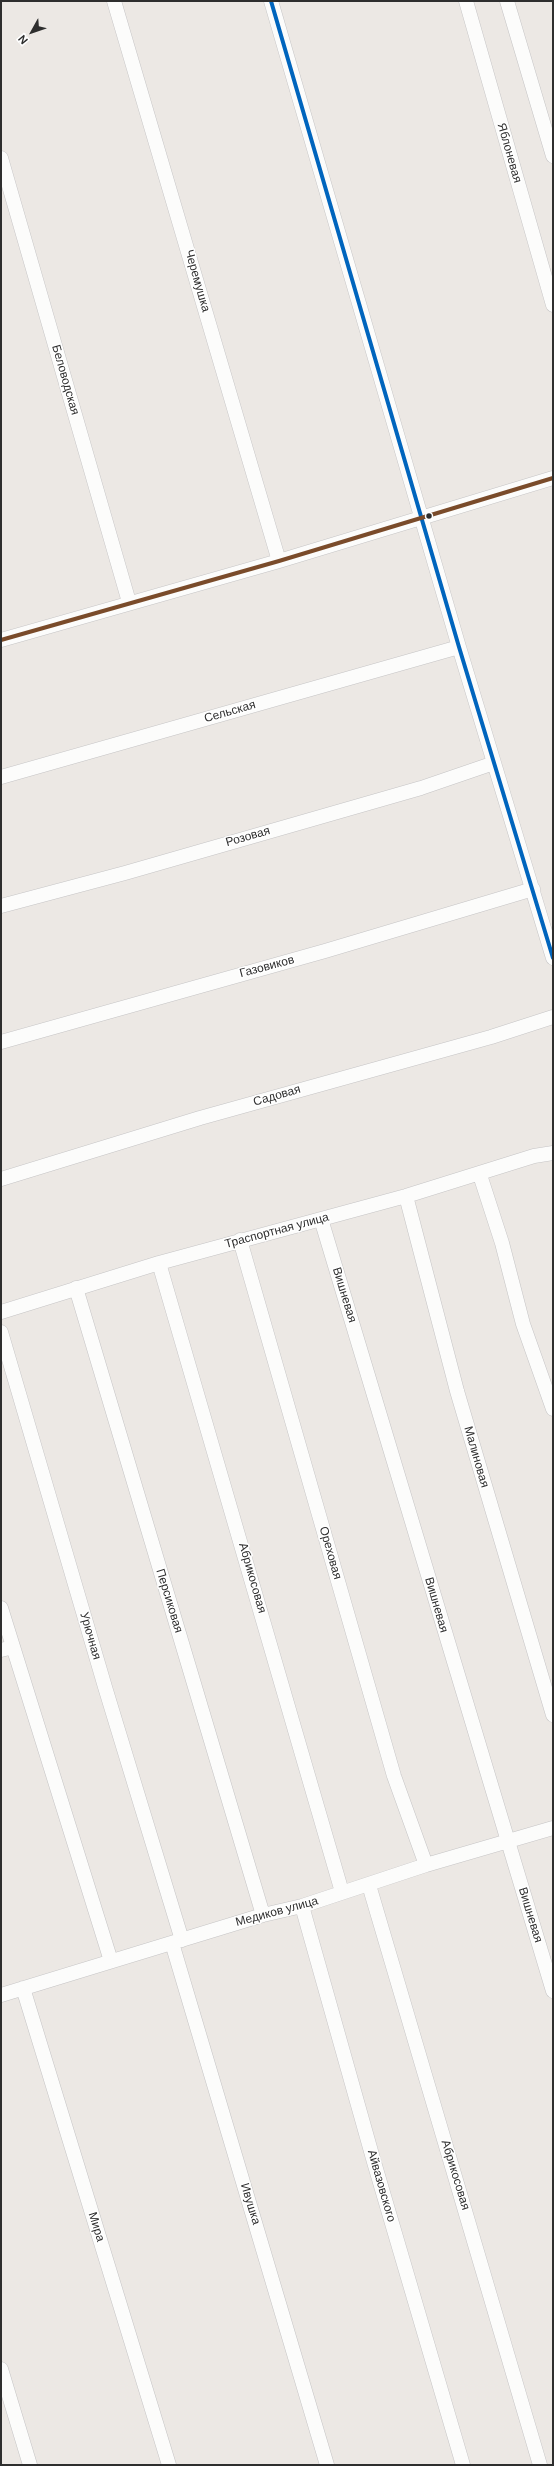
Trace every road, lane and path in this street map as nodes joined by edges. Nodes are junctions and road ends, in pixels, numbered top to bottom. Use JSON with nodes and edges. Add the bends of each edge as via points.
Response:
{"nodes":[{"id":1,"x":114,"y":1,"type":"edge"},
{"id":2,"x":271,"y":1,"type":"edge"},
{"id":3,"x":466,"y":1,"type":"edge"},
{"id":4,"x":507,"y":1,"type":"edge"},
{"id":5,"x":553,"y":156,"type":"edge"},
{"id":6,"x":1,"y":158,"type":"edge"},
{"id":7,"x":553,"y":305,"type":"edge"},
{"id":8,"x":553,"y":478,"type":"edge"},
{"id":9,"x":421,"y":518,"type":"junction"},
{"id":10,"x":279,"y":561,"type":"junction"},
{"id":11,"x":130,"y":602,"type":"junction"},
{"id":12,"x":1,"y":640,"type":"edge"},
{"id":13,"x":460,"y":647,"type":"junction"},
{"id":14,"x":494,"y":763,"type":"junction"},
{"id":15,"x":1,"y":777,"type":"edge"},
{"id":16,"x":533,"y":889,"type":"junction"},
{"id":17,"x":1,"y":906,"type":"edge"},
{"id":18,"x":553,"y":958,"type":"edge"},
{"id":19,"x":553,"y":1016,"type":"edge"},
{"id":20,"x":1,"y":1042,"type":"edge"},
{"id":21,"x":553,"y":1153,"type":"edge"},
{"id":22,"x":480,"y":1175,"type":"junction"},
{"id":23,"x":1,"y":1179,"type":"edge"},
{"id":24,"x":406,"y":1196,"type":"junction"},
{"id":25,"x":321,"y":1219,"type":"junction"},
{"id":26,"x":240,"y":1240,"type":"junction"},
{"id":27,"x":159,"y":1263,"type":"junction"},
{"id":28,"x":76,"y":1288,"type":"junction"},
{"id":29,"x":1,"y":1312,"type":"edge"},
{"id":30,"x":1,"y":1332,"type":"edge"},
{"id":31,"x":553,"y":1409,"type":"edge"},
{"id":32,"x":1,"y":1608,"type":"edge"},
{"id":33,"x":7,"y":1648,"type":"edge"},
{"id":34,"x":553,"y":1715,"type":"edge"},
{"id":35,"x":553,"y":1828,"type":"edge"},
{"id":36,"x":508,"y":1841,"type":"junction"},
{"id":37,"x":426,"y":1865,"type":"junction"},
{"id":38,"x":369,"y":1885,"type":"junction"},
{"id":39,"x":342,"y":1892,"type":"junction"},
{"id":40,"x":302,"y":1906,"type":"junction"},
{"id":41,"x":263,"y":1915,"type":"junction"},
{"id":42,"x":177,"y":1941,"type":"junction"},
{"id":43,"x":111,"y":1961,"type":"junction"},
{"id":44,"x":23,"y":1988,"type":"junction"},
{"id":45,"x":553,"y":1991,"type":"edge"},
{"id":46,"x":1,"y":1995,"type":"edge"},
{"id":47,"x":1,"y":2368,"type":"edge"},
{"id":48,"x":30,"y":2465,"type":"edge"},
{"id":49,"x":169,"y":2465,"type":"edge"},
{"id":50,"x":327,"y":2465,"type":"edge"},
{"id":51,"x":463,"y":2465,"type":"edge"},
{"id":52,"x":540,"y":2465,"type":"edge"}],
"edges":[{"from":1,"to":10,"type":"street","name":"Черемушка"},
{"from":2,"to":9,"type":"street"},
{"from":3,"to":7,"type":"street","name":"Яблоневая"},
{"from":4,"to":5,"type":"street"},
{"from":6,"to":11,"type":"street","name":"Беловодская"},
{"from":8,"to":9,"type":"street"},
{"from":9,"to":10,"type":"street"},
{"from":9,"to":13,"type":"street"},
{"from":10,"to":11,"type":"street"},
{"from":11,"to":12,"type":"street"},
{"from":13,"to":14,"type":"street"},
{"from":13,"to":15,"type":"street","name":"Сельская"},
{"from":14,"to":16,"type":"street"},
{"from":14,"to":17,"type":"street","name":"Розовая","via":[[421,788]]},
{"from":16,"to":18,"type":"street"},
{"from":16,"to":20,"type":"street","name":"Газовиков","via":[[325,951]]},
{"from":19,"to":23,"type":"street","name":"Садовая","via":[[491,1037],[193,1120]]},
{"from":21,"to":22,"type":"street","name":"Траспортная улица","via":[[534,1156]]},
{"from":22,"to":24,"type":"street","name":"Траспортная улица"},
{"from":22,"to":31,"type":"street","via":[[502,1243],[523,1324]]},
{"from":24,"to":25,"type":"street","name":"Траспортная улица"},
{"from":24,"to":34,"type":"street","name":"Малиновая","via":[[457,1391]]},
{"from":25,"to":26,"type":"street","name":"Траспортная улица"},
{"from":25,"to":36,"type":"street","name":"Вишневая"},
{"from":26,"to":27,"type":"street","name":"Траспортная улица"},
{"from":26,"to":37,"type":"street","name":"Ореховая","via":[[394,1776]]},
{"from":27,"to":28,"type":"street","name":"Траспортная улица"},
{"from":27,"to":39,"type":"street","name":"Абрикосовая"},
{"from":28,"to":29,"type":"street","name":"Траспортная улица"},
{"from":28,"to":41,"type":"street","name":"Персиковая"},
{"from":30,"to":42,"type":"street","name":"Урючная"},
{"from":32,"to":33,"type":"street"},
{"from":33,"to":43,"type":"street"},
{"from":35,"to":36,"type":"street","name":"Медиков улица"},
{"from":36,"to":37,"type":"street","name":"Медиков улица"},
{"from":36,"to":45,"type":"street","name":"Вишневая"},
{"from":37,"to":38,"type":"street","name":"Медиков улица"},
{"from":38,"to":39,"type":"street","name":"Медиков улица"},
{"from":38,"to":52,"type":"street","name":"Абрикосовая"},
{"from":39,"to":40,"type":"street","name":"Медиков улица"},
{"from":40,"to":41,"type":"street","name":"Медиков улица"},
{"from":40,"to":51,"type":"street","name":"Айвазовского"},
{"from":41,"to":42,"type":"street","name":"Медиков улица"},
{"from":42,"to":43,"type":"street","name":"Медиков улица"},
{"from":42,"to":50,"type":"street","name":"Ивушка"},
{"from":43,"to":44,"type":"street","name":"Медиков улица"},
{"from":44,"to":46,"type":"street","name":"Медиков улица"},
{"from":44,"to":49,"type":"street","name":"Мира"},
{"from":47,"to":48,"type":"street"}]}
